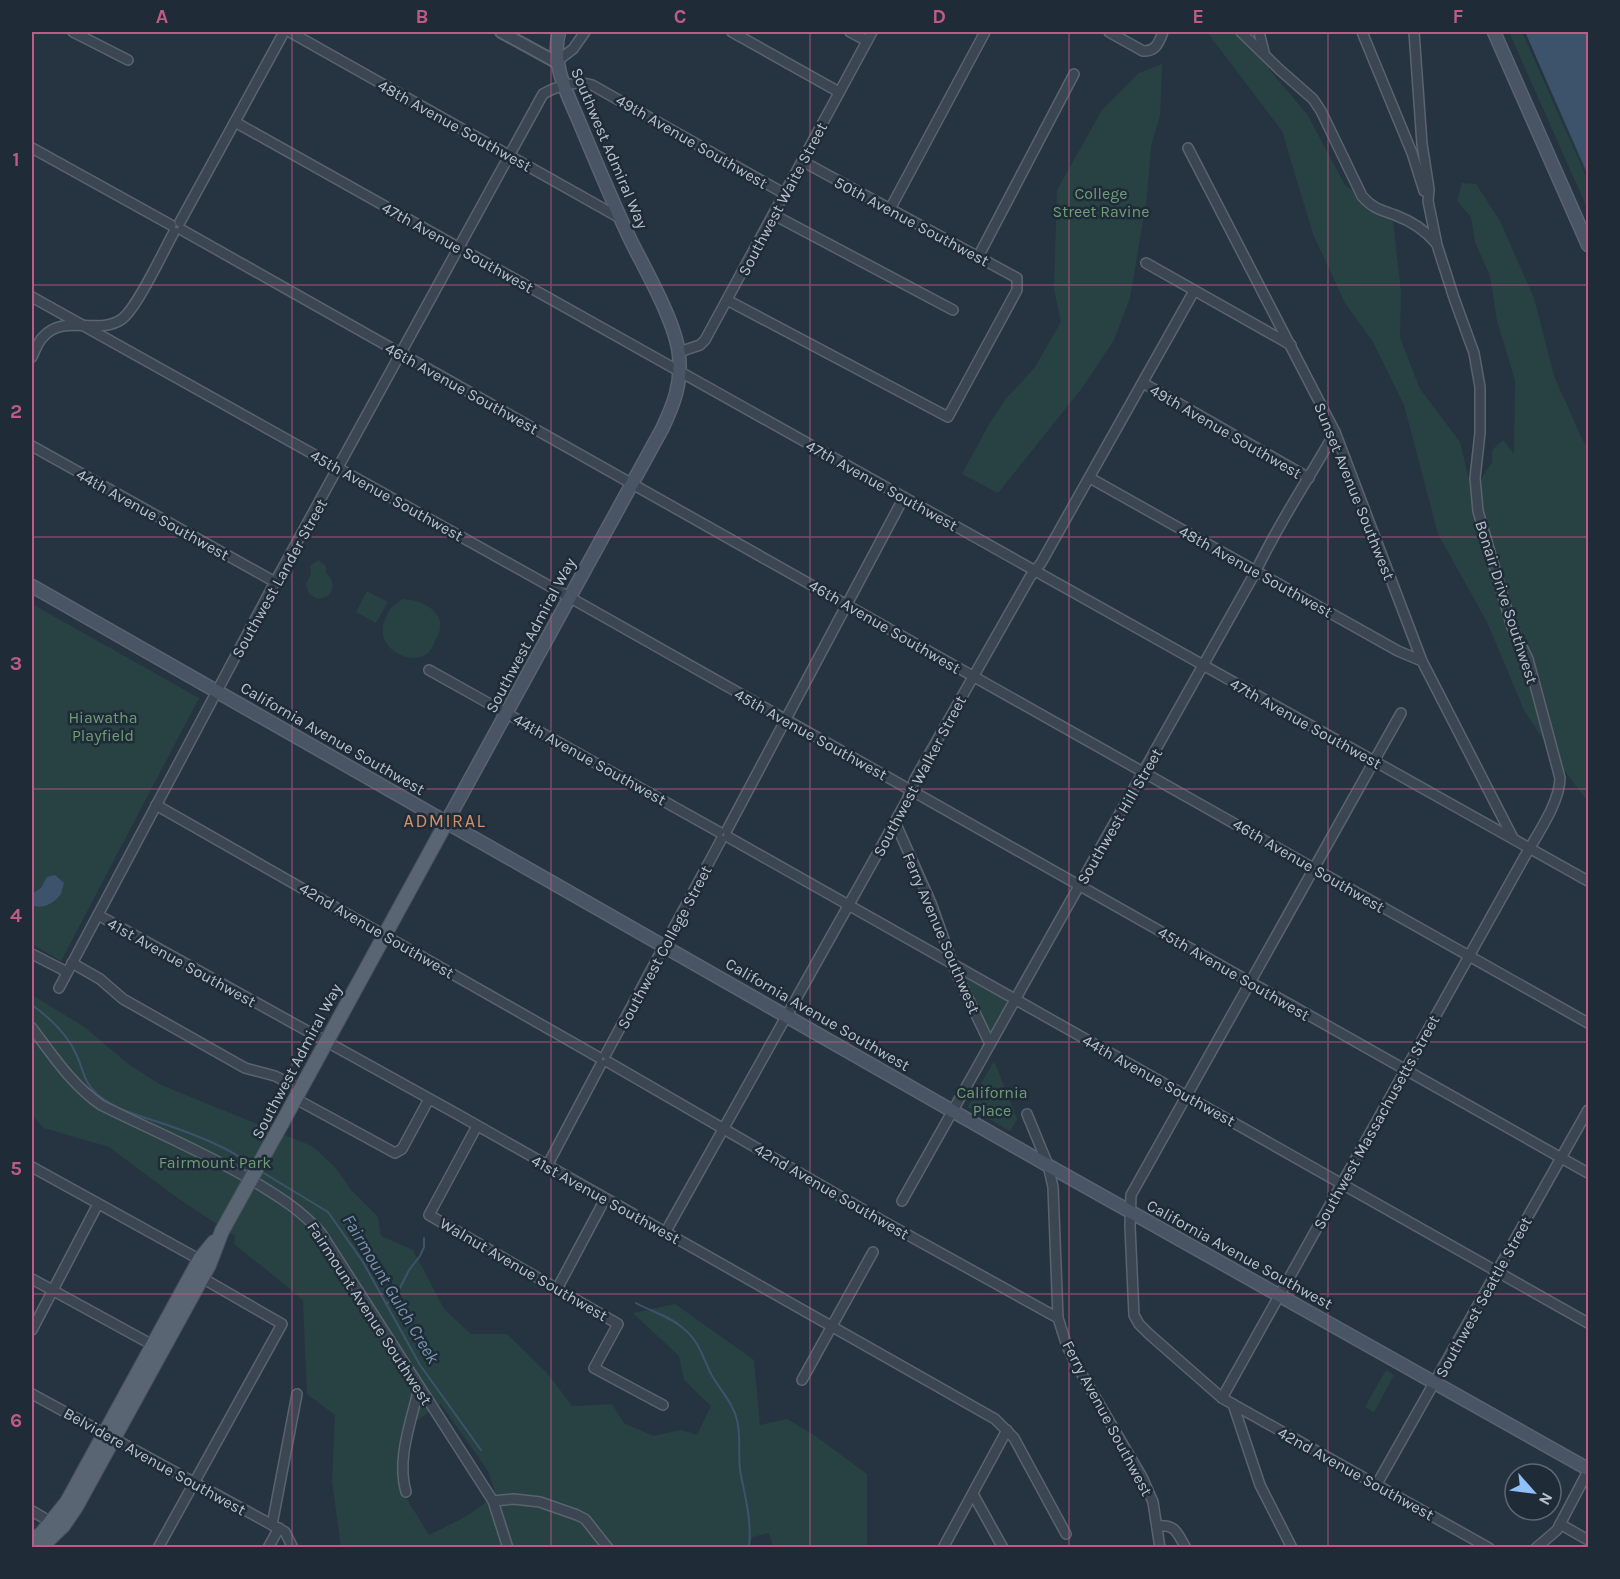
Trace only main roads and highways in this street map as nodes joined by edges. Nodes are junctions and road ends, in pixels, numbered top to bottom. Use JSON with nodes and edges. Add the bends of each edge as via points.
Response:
{"nodes":[{"id":1,"x":559,"y":32,"type":"edge"},
{"id":2,"x":1494,"y":32,"type":"edge"},
{"id":3,"x":1588,"y":244,"type":"edge"},
{"id":4,"x":32,"y":586,"type":"edge"},
{"id":5,"x":446,"y":823,"type":"junction"},
{"id":6,"x":1588,"y":1470,"type":"edge"},
{"id":7,"x":54,"y":1528,"type":"junction"},
{"id":8,"x":32,"y":1541,"type":"edge"},
{"id":9,"x":40,"y":1548,"type":"edge"}],
"edges":[{"from":1,"to":5,"type":"main road","name":"Southwest Admiral Way","via":[[556,62],[564,86],[669,321],[679,352],[677,397]]},
{"from":2,"to":3,"type":"main road"},
{"from":4,"to":5,"type":"main road","name":"California Avenue Southwest"},
{"from":5,"to":6,"type":"main road","name":"California Avenue Southwest"},
{"from":5,"to":7,"type":"main road","name":"Southwest Admiral Way","bridge":true,"via":[[157,1348],[76,1507]]},
{"from":7,"to":8,"type":"main road","name":"Southwest Admiral Way"},
{"from":7,"to":9,"type":"main road","name":"Southwest Admiral Way"}]}
